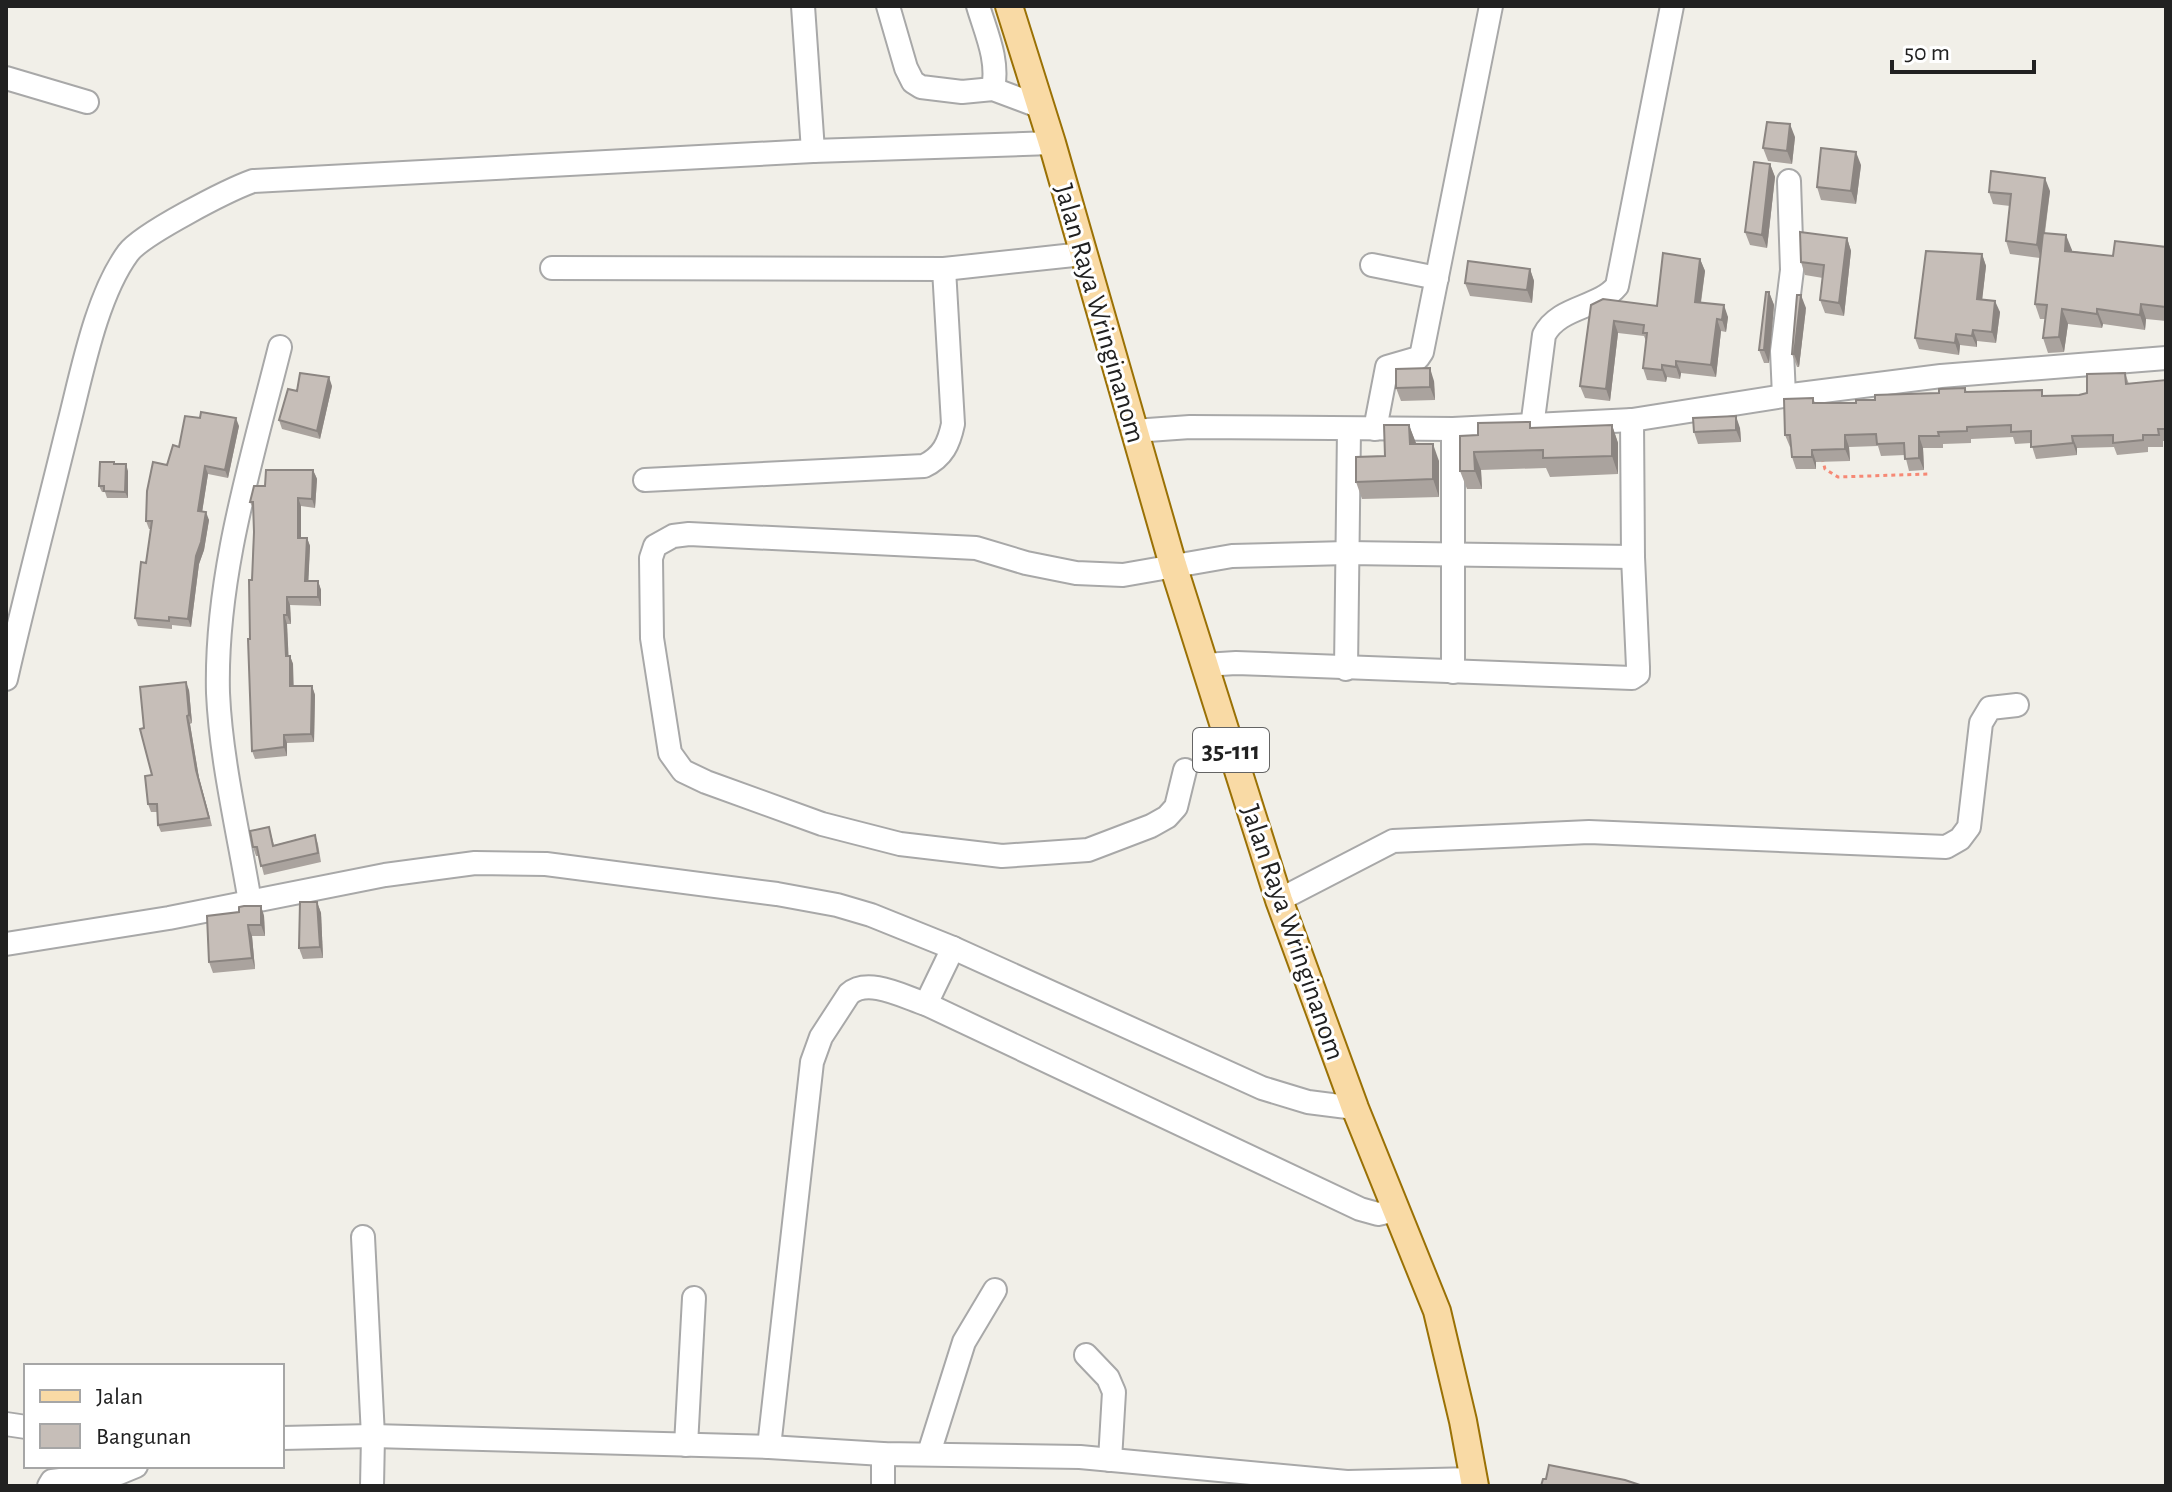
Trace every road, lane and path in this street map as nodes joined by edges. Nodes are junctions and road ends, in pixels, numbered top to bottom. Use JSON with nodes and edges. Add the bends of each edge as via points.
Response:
{"nodes":[{"id":1,"x":803,"y":6,"type":"edge"},
{"id":2,"x":888,"y":6,"type":"edge"},
{"id":3,"x":978,"y":6,"type":"edge"},
{"id":4,"x":1009,"y":6,"type":"edge"},
{"id":5,"x":1491,"y":6,"type":"edge"},
{"id":6,"x":1672,"y":6,"type":"edge"},
{"id":7,"x":6,"y":78,"type":"edge"},
{"id":8,"x":993,"y":89,"type":"junction"},
{"id":9,"x":87,"y":102,"type":"dead end"},
{"id":10,"x":1041,"y":107,"type":"junction"},
{"id":11,"x":1052,"y":143,"type":"junction"},
{"id":12,"x":813,"y":151,"type":"junction"},
{"id":13,"x":1789,"y":181,"type":"dead end"},
{"id":14,"x":1083,"y":254,"type":"junction"},
{"id":15,"x":1372,"y":265,"type":"dead end"},
{"id":16,"x":552,"y":268,"type":"dead end"},
{"id":17,"x":944,"y":269,"type":"junction"},
{"id":18,"x":1437,"y":278,"type":"junction"},
{"id":19,"x":280,"y":347,"type":"dead end"},
{"id":20,"x":2166,"y":358,"type":"edge"},
{"id":21,"x":1784,"y":396,"type":"junction"},
{"id":22,"x":1632,"y":420,"type":"junction"},
{"id":23,"x":1532,"y":427,"type":"junction"},
{"id":24,"x":1349,"y":429,"type":"junction"},
{"id":25,"x":1375,"y":429,"type":"junction"},
{"id":26,"x":1453,"y":429,"type":"junction"},
{"id":27,"x":1134,"y":431,"type":"junction"},
{"id":28,"x":1821,"y":457,"type":"edge"},
{"id":29,"x":1928,"y":474,"type":"dead end"},
{"id":30,"x":645,"y":480,"type":"dead end"},
{"id":31,"x":1347,"y":553,"type":"junction"},
{"id":32,"x":1453,"y":554,"type":"junction"},
{"id":33,"x":1633,"y":557,"type":"junction"},
{"id":34,"x":1173,"y":565,"type":"junction"},
{"id":35,"x":1204,"y":665,"type":"junction"},
{"id":36,"x":1346,"y":669,"type":"junction"},
{"id":37,"x":1453,"y":672,"type":"junction"},
{"id":38,"x":6,"y":679,"type":"edge"},
{"id":39,"x":2017,"y":705,"type":"dead end"},
{"id":40,"x":1185,"y":770,"type":"dead end"},
{"id":41,"x":1279,"y":900,"type":"junction"},
{"id":42,"x":250,"y":902,"type":"junction"},
{"id":43,"x":6,"y":944,"type":"edge"},
{"id":44,"x":953,"y":948,"type":"junction"},
{"id":45,"x":926,"y":1004,"type":"junction"},
{"id":46,"x":1355,"y":1108,"type":"junction"},
{"id":47,"x":1396,"y":1210,"type":"junction"},
{"id":48,"x":363,"y":1237,"type":"dead end"},
{"id":49,"x":995,"y":1290,"type":"dead end"},
{"id":50,"x":694,"y":1298,"type":"dead end"},
{"id":51,"x":1086,"y":1355,"type":"dead end"},
{"id":52,"x":373,"y":1436,"type":"junction"},
{"id":53,"x":284,"y":1438,"type":"edge"},
{"id":54,"x":686,"y":1445,"type":"junction"},
{"id":55,"x":769,"y":1447,"type":"junction"},
{"id":56,"x":929,"y":1453,"type":"junction"},
{"id":57,"x":883,"y":1454,"type":"junction"},
{"id":58,"x":1110,"y":1460,"type":"junction"},
{"id":59,"x":131,"y":1468,"type":"edge"},
{"id":60,"x":1475,"y":1482,"type":"edge"},
{"id":61,"x":49,"y":1486,"type":"edge"},
{"id":62,"x":372,"y":1486,"type":"edge"},
{"id":63,"x":883,"y":1486,"type":"edge"}],
"edges":[{"from":1,"to":12,"type":"street"},
{"from":2,"to":8,"type":"street","via":[[913,82],[935,90]]},
{"from":3,"to":8,"type":"street","via":[[993,54]]},
{"from":4,"to":10,"type":"main road","name":"Jalan Raya Wringinanom","number":"35-111"},
{"from":5,"to":18,"type":"street"},
{"from":6,"to":23,"type":"street","via":[[1617,286],[1550,324],[1544,335]]},
{"from":7,"to":9,"type":"street"},
{"from":8,"to":10,"type":"street"},
{"from":10,"to":11,"type":"main road","name":"Jalan Raya Wringinanom","number":"35-111"},
{"from":11,"to":12,"type":"street"},
{"from":11,"to":14,"type":"main road","name":"Jalan Raya Wringinanom","number":"35-111"},
{"from":12,"to":38,"type":"street","via":[[253,181],[149,236],[120,265],[89,344]]},
{"from":13,"to":21,"type":"street","via":[[1792,270],[1782,351]]},
{"from":14,"to":17,"type":"street"},
{"from":14,"to":27,"type":"main road","name":"Jalan Raya Wringinanom","number":"35-111"},
{"from":15,"to":18,"type":"street"},
{"from":16,"to":17,"type":"street"},
{"from":17,"to":30,"type":"street","via":[[953,424],[936,461],[924,466]]},
{"from":18,"to":25,"type":"street","via":[[1422,352],[1387,367]]},
{"from":19,"to":42,"type":"street","via":[[236,521],[221,629],[218,693]]},
{"from":20,"to":21,"type":"street","via":[[1941,376]]},
{"from":21,"to":22,"type":"street"},
{"from":22,"to":23,"type":"street"},
{"from":22,"to":33,"type":"street"},
{"from":23,"to":26,"type":"street"},
{"from":24,"to":25,"type":"street"},
{"from":24,"to":27,"type":"street"},
{"from":24,"to":31,"type":"street"},
{"from":25,"to":26,"type":"street"},
{"from":26,"to":32,"type":"street"},
{"from":27,"to":34,"type":"main road","name":"Jalan Raya Wringinanom","number":"35-111"},
{"from":28,"to":29,"type":"path","via":[[1825,469],[1838,477]]},
{"from":31,"to":32,"type":"street"},
{"from":31,"to":34,"type":"street","via":[[1232,556]]},
{"from":31,"to":36,"type":"street"},
{"from":32,"to":33,"type":"street"},
{"from":32,"to":37,"type":"street"},
{"from":33,"to":37,"type":"street","via":[[1638,674],[1632,678]]},
{"from":34,"to":35,"type":"main road","name":"Jalan Raya Wringinanom","number":"35-111"},
{"from":34,"to":40,"type":"street","via":[[1123,575],[1076,573],[976,548],[673,536],[655,546],[651,558],[652,638],[670,753],[683,771],[822,824],[887,841],[1002,856],[1088,850],[1167,817],[1176,807]]},
{"from":35,"to":36,"type":"street"},
{"from":35,"to":41,"type":"main road","name":"Jalan Raya Wringinanom","number":"35-111"},
{"from":36,"to":37,"type":"street"},
{"from":39,"to":41,"type":"street","via":[[1990,708],[1981,723],[1969,827],[1946,847],[1589,832],[1393,841]]},
{"from":41,"to":46,"type":"main road","name":"Jalan Raya Wringinanom","number":"35-111"},
{"from":42,"to":43,"type":"street"},
{"from":42,"to":44,"type":"street","via":[[428,869],[475,863],[546,864],[813,900],[871,915]]},
{"from":44,"to":45,"type":"street"},
{"from":44,"to":46,"type":"street","via":[[1262,1088],[1308,1102]]},
{"from":45,"to":47,"type":"street","via":[[1360,1209],[1378,1214]]},
{"from":45,"to":55,"type":"street","via":[[872,987],[855,988],[815,1049]]},
{"from":46,"to":47,"type":"main road","name":"Jalan Raya Wringinanom","number":"35-111"},
{"from":47,"to":60,"type":"main road","name":"Jalan Raya Wringinanom","number":"35-111","via":[[1437,1311]]},
{"from":48,"to":52,"type":"street"},
{"from":49,"to":56,"type":"street","via":[[964,1342]]},
{"from":50,"to":54,"type":"street"},
{"from":51,"to":58,"type":"street","via":[[1114,1392]]},
{"from":52,"to":53,"type":"street"},
{"from":52,"to":54,"type":"street"},
{"from":52,"to":62,"type":"street"},
{"from":54,"to":55,"type":"street"},
{"from":55,"to":57,"type":"street"},
{"from":56,"to":57,"type":"street"},
{"from":56,"to":58,"type":"street"},
{"from":57,"to":63,"type":"street"},
{"from":58,"to":60,"type":"street","via":[[1347,1482]]},
{"from":59,"to":61,"type":"street","via":[[52,1481]]}]}
